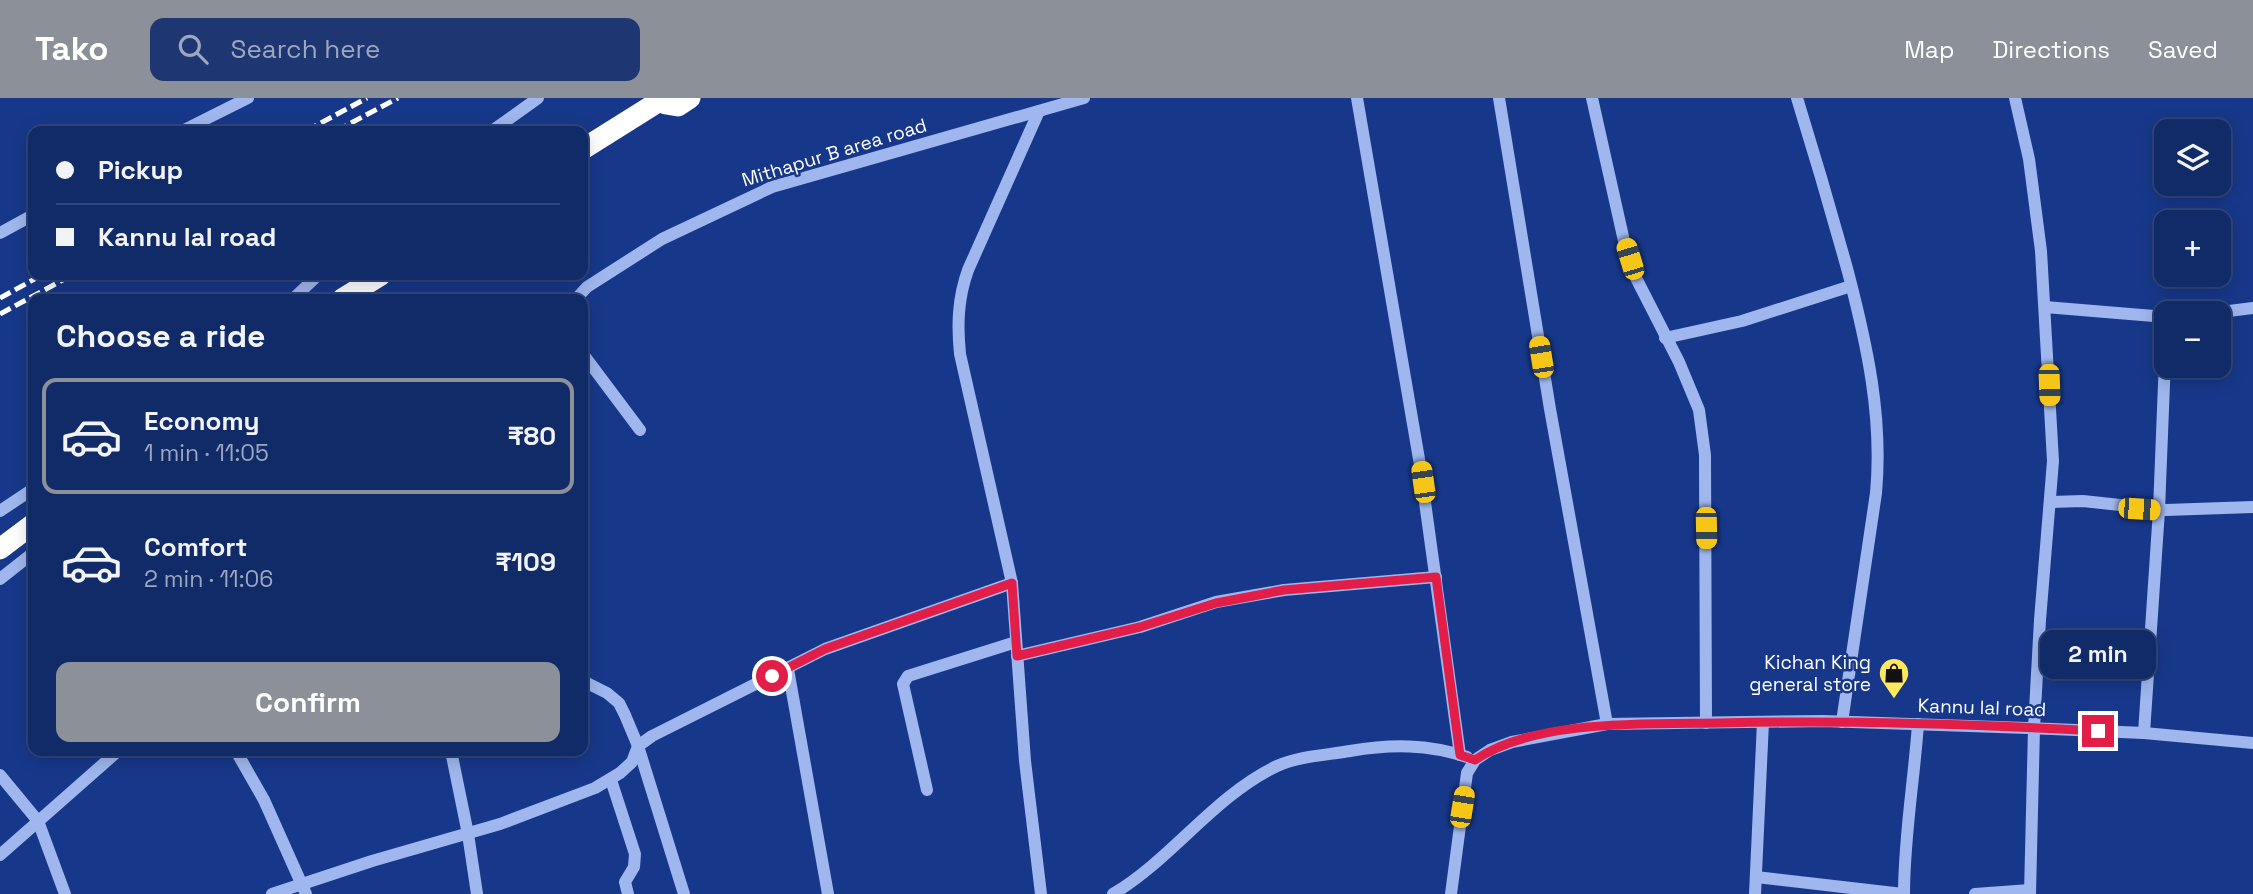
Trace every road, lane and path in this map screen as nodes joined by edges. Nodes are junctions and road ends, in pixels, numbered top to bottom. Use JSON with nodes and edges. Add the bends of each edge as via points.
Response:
{"nodes":[{"id":1,"x":248,"y":98,"type":"edge"},
{"id":2,"x":690,"y":98,"type":"edge"},
{"id":3,"x":1084,"y":98,"type":"edge"},
{"id":4,"x":1357,"y":98,"type":"edge"},
{"id":5,"x":1499,"y":98,"type":"edge"},
{"id":6,"x":1592,"y":98,"type":"edge"},
{"id":7,"x":1797,"y":98,"type":"edge"},
{"id":8,"x":2015,"y":98,"type":"edge"},
{"id":9,"x":661,"y":99,"type":"edge"},
{"id":10,"x":533,"y":100,"type":"edge"},
{"id":11,"x":1039,"y":111,"type":"junction"},
{"id":12,"x":192,"y":126,"type":"edge"},
{"id":13,"x":499,"y":126,"type":"edge"},
{"id":14,"x":588,"y":146,"type":"edge"},
{"id":15,"x":28,"y":218,"type":"edge"},
{"id":16,"x":0,"y":233,"type":"edge"},
{"id":17,"x":313,"y":280,"type":"edge"},
{"id":18,"x":373,"y":280,"type":"edge"},
{"id":19,"x":1851,"y":286,"type":"junction"},
{"id":20,"x":298,"y":294,"type":"edge"},
{"id":21,"x":350,"y":294,"type":"edge"},
{"id":22,"x":581,"y":294,"type":"edge"},
{"id":23,"x":2045,"y":307,"type":"junction"},
{"id":24,"x":2253,"y":308,"type":"edge"},
{"id":25,"x":2231,"y":311,"type":"edge"},
{"id":26,"x":2154,"y":316,"type":"edge"},
{"id":27,"x":1665,"y":338,"type":"junction"},
{"id":28,"x":588,"y":361,"type":"edge"},
{"id":29,"x":2164,"y":378,"type":"edge"},
{"id":30,"x":639,"y":429,"type":"dead end"},
{"id":31,"x":28,"y":492,"type":"edge"},
{"id":32,"x":2051,"y":502,"type":"junction"},
{"id":33,"x":2253,"y":507,"type":"edge"},
{"id":34,"x":2159,"y":510,"type":"junction"},
{"id":35,"x":0,"y":511,"type":"edge"},
{"id":36,"x":28,"y":528,"type":"edge"},
{"id":37,"x":0,"y":549,"type":"edge"},
{"id":38,"x":28,"y":557,"type":"edge"},
{"id":39,"x":1436,"y":577,"type":"junction"},
{"id":40,"x":0,"y":579,"type":"edge"},
{"id":41,"x":1012,"y":583,"type":"junction"},
{"id":42,"x":1016,"y":649,"type":"junction"},
{"id":43,"x":788,"y":669,"type":"junction"},
{"id":44,"x":588,"y":684,"type":"edge"},
{"id":45,"x":1763,"y":722,"type":"junction"},
{"id":46,"x":1842,"y":722,"type":"junction"},
{"id":47,"x":1706,"y":723,"type":"junction"},
{"id":48,"x":1608,"y":724,"type":"junction"},
{"id":49,"x":1918,"y":724,"type":"junction"},
{"id":50,"x":2034,"y":728,"type":"junction"},
{"id":51,"x":2144,"y":733,"type":"junction"},
{"id":52,"x":2253,"y":743,"type":"edge"},
{"id":53,"x":638,"y":746,"type":"junction"},
{"id":54,"x":1460,"y":755,"type":"junction"},
{"id":55,"x":112,"y":756,"type":"edge"},
{"id":56,"x":239,"y":756,"type":"edge"},
{"id":57,"x":451,"y":756,"type":"edge"},
{"id":58,"x":1475,"y":760,"type":"junction"},
{"id":59,"x":0,"y":775,"type":"edge"},
{"id":60,"x":611,"y":780,"type":"junction"},
{"id":61,"x":927,"y":790,"type":"dead end"},
{"id":62,"x":38,"y":821,"type":"junction"},
{"id":63,"x":468,"y":834,"type":"junction"},
{"id":64,"x":0,"y":855,"type":"edge"},
{"id":65,"x":1756,"y":877,"type":"junction"},
{"id":66,"x":304,"y":888,"type":"edge"},
{"id":67,"x":2030,"y":892,"type":"edge"},
{"id":68,"x":65,"y":894,"type":"edge"},
{"id":69,"x":272,"y":894,"type":"edge"},
{"id":70,"x":477,"y":894,"type":"edge"},
{"id":71,"x":628,"y":894,"type":"edge"},
{"id":72,"x":684,"y":894,"type":"edge"},
{"id":73,"x":828,"y":894,"type":"edge"},
{"id":74,"x":1041,"y":894,"type":"edge"},
{"id":75,"x":1112,"y":894,"type":"edge"},
{"id":76,"x":1451,"y":894,"type":"edge"},
{"id":77,"x":1755,"y":894,"type":"edge"},
{"id":78,"x":1903,"y":894,"type":"edge"},
{"id":79,"x":1975,"y":894,"type":"edge"}],
"edges":[{"from":1,"to":12,"type":"street"},
{"from":2,"to":9,"type":"highway","via":[[678,106]]},
{"from":3,"to":11,"type":"street","name":"Mithapur B area road"},
{"from":4,"to":39,"type":"street"},
{"from":5,"to":48,"type":"street"},
{"from":6,"to":27,"type":"street","via":[[1624,241]]},
{"from":7,"to":19,"type":"street"},
{"from":8,"to":23,"type":"street","via":[[2029,159]]},
{"from":9,"to":14,"type":"highway"},
{"from":10,"to":13,"type":"street"},
{"from":11,"to":22,"type":"street","name":"Mithapur B area road","via":[[772,187],[662,239]]},
{"from":11,"to":41,"type":"street","via":[[968,270],[959,304],[960,354]]},
{"from":15,"to":16,"type":"street"},
{"from":17,"to":20,"type":"street"},
{"from":18,"to":21,"type":"highway"},
{"from":19,"to":27,"type":"street","via":[[1742,321]]},
{"from":19,"to":46,"type":"street","via":[[1866,339],[1879,467]]},
{"from":23,"to":26,"type":"street"},
{"from":23,"to":32,"type":"street"},
{"from":24,"to":25,"type":"street"},
{"from":27,"to":47,"type":"street","via":[[1699,410],[1702,429]]},
{"from":28,"to":30,"type":"street"},
{"from":29,"to":34,"type":"street"},
{"from":31,"to":35,"type":"street"},
{"from":32,"to":34,"type":"street"},
{"from":32,"to":50,"type":"street"},
{"from":33,"to":34,"type":"street"},
{"from":34,"to":51,"type":"street"},
{"from":36,"to":37,"type":"highway"},
{"from":38,"to":40,"type":"street"},
{"from":39,"to":42,"type":"street","via":[[1284,590],[1216,603],[1140,627]]},
{"from":39,"to":54,"type":"street"},
{"from":41,"to":42,"type":"street"},
{"from":41,"to":43,"type":"street","via":[[836,644]]},
{"from":42,"to":61,"type":"street","via":[[908,676],[903,684]]},
{"from":42,"to":74,"type":"street"},
{"from":43,"to":53,"type":"street"},
{"from":43,"to":73,"type":"street"},
{"from":44,"to":53,"type":"street","via":[[618,703]]},
{"from":45,"to":46,"type":"street","name":"Kannu lal road"},
{"from":45,"to":47,"type":"street","name":"Kannu lal road"},
{"from":45,"to":65,"type":"street"},
{"from":46,"to":49,"type":"street","name":"Kannu lal road"},
{"from":47,"to":48,"type":"street","name":"Kannu lal road"},
{"from":48,"to":58,"type":"street","name":"Kannu lal road","via":[[1512,742]]},
{"from":49,"to":50,"type":"street","name":"Kannu lal road"},
{"from":49,"to":78,"type":"street"},
{"from":50,"to":51,"type":"street","name":"Kannu lal road"},
{"from":50,"to":67,"type":"street"},
{"from":51,"to":52,"type":"street","name":"Kannu lal road"},
{"from":53,"to":60,"type":"street","via":[[632,762]]},
{"from":53,"to":72,"type":"street"},
{"from":54,"to":58,"type":"street"},
{"from":54,"to":75,"type":"street","via":[[1401,745],[1280,764],[1228,799]]},
{"from":55,"to":62,"type":"street"},
{"from":56,"to":66,"type":"street"},
{"from":57,"to":63,"type":"street"},
{"from":58,"to":76,"type":"street","via":[[1467,773]]},
{"from":59,"to":62,"type":"street"},
{"from":60,"to":63,"type":"street"},
{"from":60,"to":71,"type":"street","via":[[635,854],[625,883]]},
{"from":62,"to":64,"type":"street"},
{"from":62,"to":68,"type":"street"},
{"from":63,"to":66,"type":"street"},
{"from":63,"to":70,"type":"street"},
{"from":65,"to":77,"type":"street"},
{"from":65,"to":78,"type":"street"},
{"from":66,"to":69,"type":"street"},
{"from":67,"to":79,"type":"street"}]}
